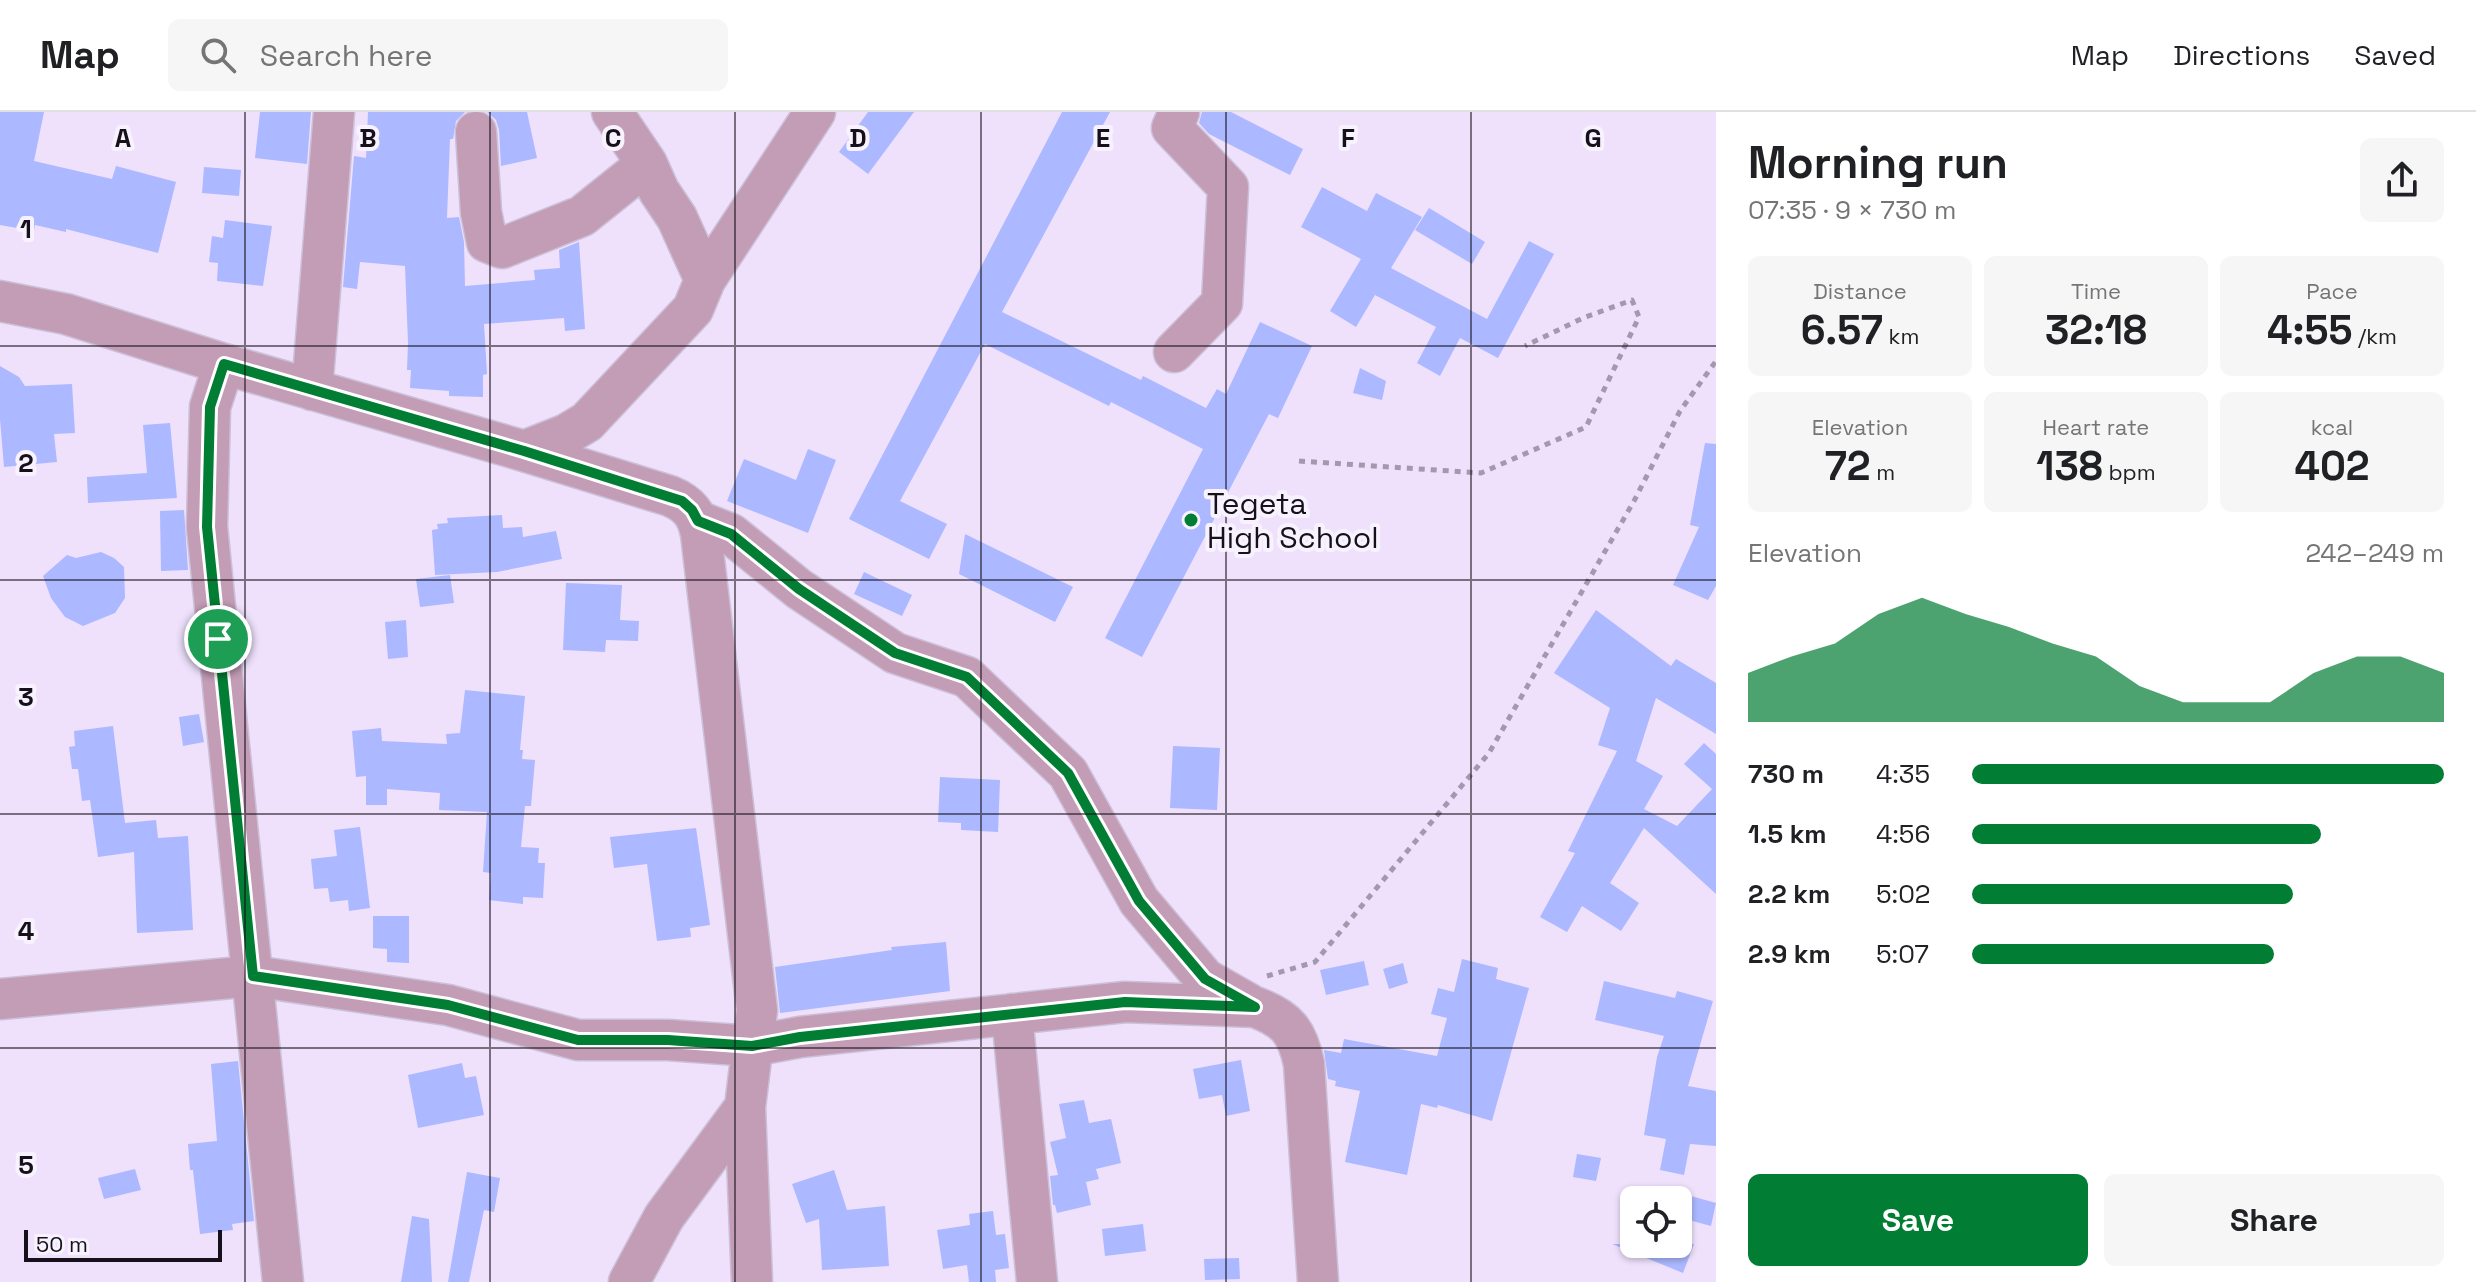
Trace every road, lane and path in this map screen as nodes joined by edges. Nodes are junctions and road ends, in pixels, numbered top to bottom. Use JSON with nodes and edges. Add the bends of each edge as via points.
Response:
{"nodes":[{"id":1,"x":334,"y":112,"type":"edge"},
{"id":2,"x":612,"y":112,"type":"edge"},
{"id":3,"x":815,"y":112,"type":"edge"},
{"id":4,"x":1179,"y":112,"type":"edge"},
{"id":5,"x":476,"y":132,"type":"dead end"},
{"id":6,"x":647,"y":164,"type":"junction"},
{"id":7,"x":705,"y":280,"type":"junction"},
{"id":8,"x":0,"y":301,"type":"edge"},
{"id":9,"x":1525,"y":346,"type":"dead end"},
{"id":10,"x":1174,"y":352,"type":"dead end"},
{"id":11,"x":1716,"y":361,"type":"edge"},
{"id":12,"x":224,"y":364,"type":"junction"},
{"id":13,"x":312,"y":390,"type":"junction"},
{"id":14,"x":524,"y":451,"type":"junction"},
{"id":15,"x":1299,"y":461,"type":"dead end"},
{"id":16,"x":698,"y":521,"type":"junction"},
{"id":17,"x":253,"y":976,"type":"junction"},
{"id":18,"x":1257,"y":992,"type":"junction"},
{"id":19,"x":0,"y":999,"type":"edge"},
{"id":20,"x":1012,"y":1014,"type":"junction"},
{"id":21,"x":752,"y":1046,"type":"junction"},
{"id":22,"x":745,"y":1107,"type":"junction"},
{"id":23,"x":283,"y":1282,"type":"edge"},
{"id":24,"x":629,"y":1282,"type":"edge"},
{"id":25,"x":752,"y":1282,"type":"edge"},
{"id":26,"x":1037,"y":1282,"type":"edge"},
{"id":27,"x":1318,"y":1282,"type":"edge"}],
"edges":[{"from":1,"to":13,"type":"street"},
{"from":2,"to":6,"type":"street"},
{"from":3,"to":7,"type":"street"},
{"from":4,"to":10,"type":"street","via":[[1172,128],[1228,187],[1222,303]]},
{"from":5,"to":6,"type":"street","via":[[487,242],[502,248],[582,216]]},
{"from":6,"to":7,"type":"street"},
{"from":7,"to":14,"type":"street","via":[[693,309],[587,422]]},
{"from":8,"to":12,"type":"street","via":[[66,314]]},
{"from":9,"to":15,"type":"path","via":[[1632,300],[1639,317],[1586,427],[1481,473]]},
{"from":11,"to":18,"type":"path","via":[[1680,411],[1489,753],[1315,962],[1273,975]]},
{"from":12,"to":13,"type":"street"},
{"from":12,"to":17,"type":"street","via":[[210,407],[207,527]]},
{"from":13,"to":14,"type":"street"},
{"from":14,"to":16,"type":"street","via":[[670,496],[682,501]]},
{"from":16,"to":18,"type":"street","via":[[731,534],[799,589],[895,653],[967,677],[1068,773],[1139,901],[1205,979]]},
{"from":16,"to":21,"type":"street","via":[[757,1010]]},
{"from":17,"to":19,"type":"street"},
{"from":17,"to":21,"type":"street","via":[[448,1005],[578,1040]]},
{"from":17,"to":23,"type":"street"},
{"from":18,"to":20,"type":"street"},
{"from":18,"to":27,"type":"street","via":[[1290,1027],[1304,1064]]},
{"from":20,"to":21,"type":"street"},
{"from":20,"to":26,"type":"street"},
{"from":21,"to":22,"type":"street"},
{"from":22,"to":24,"type":"street","via":[[664,1217]]},
{"from":22,"to":25,"type":"street"}]}
